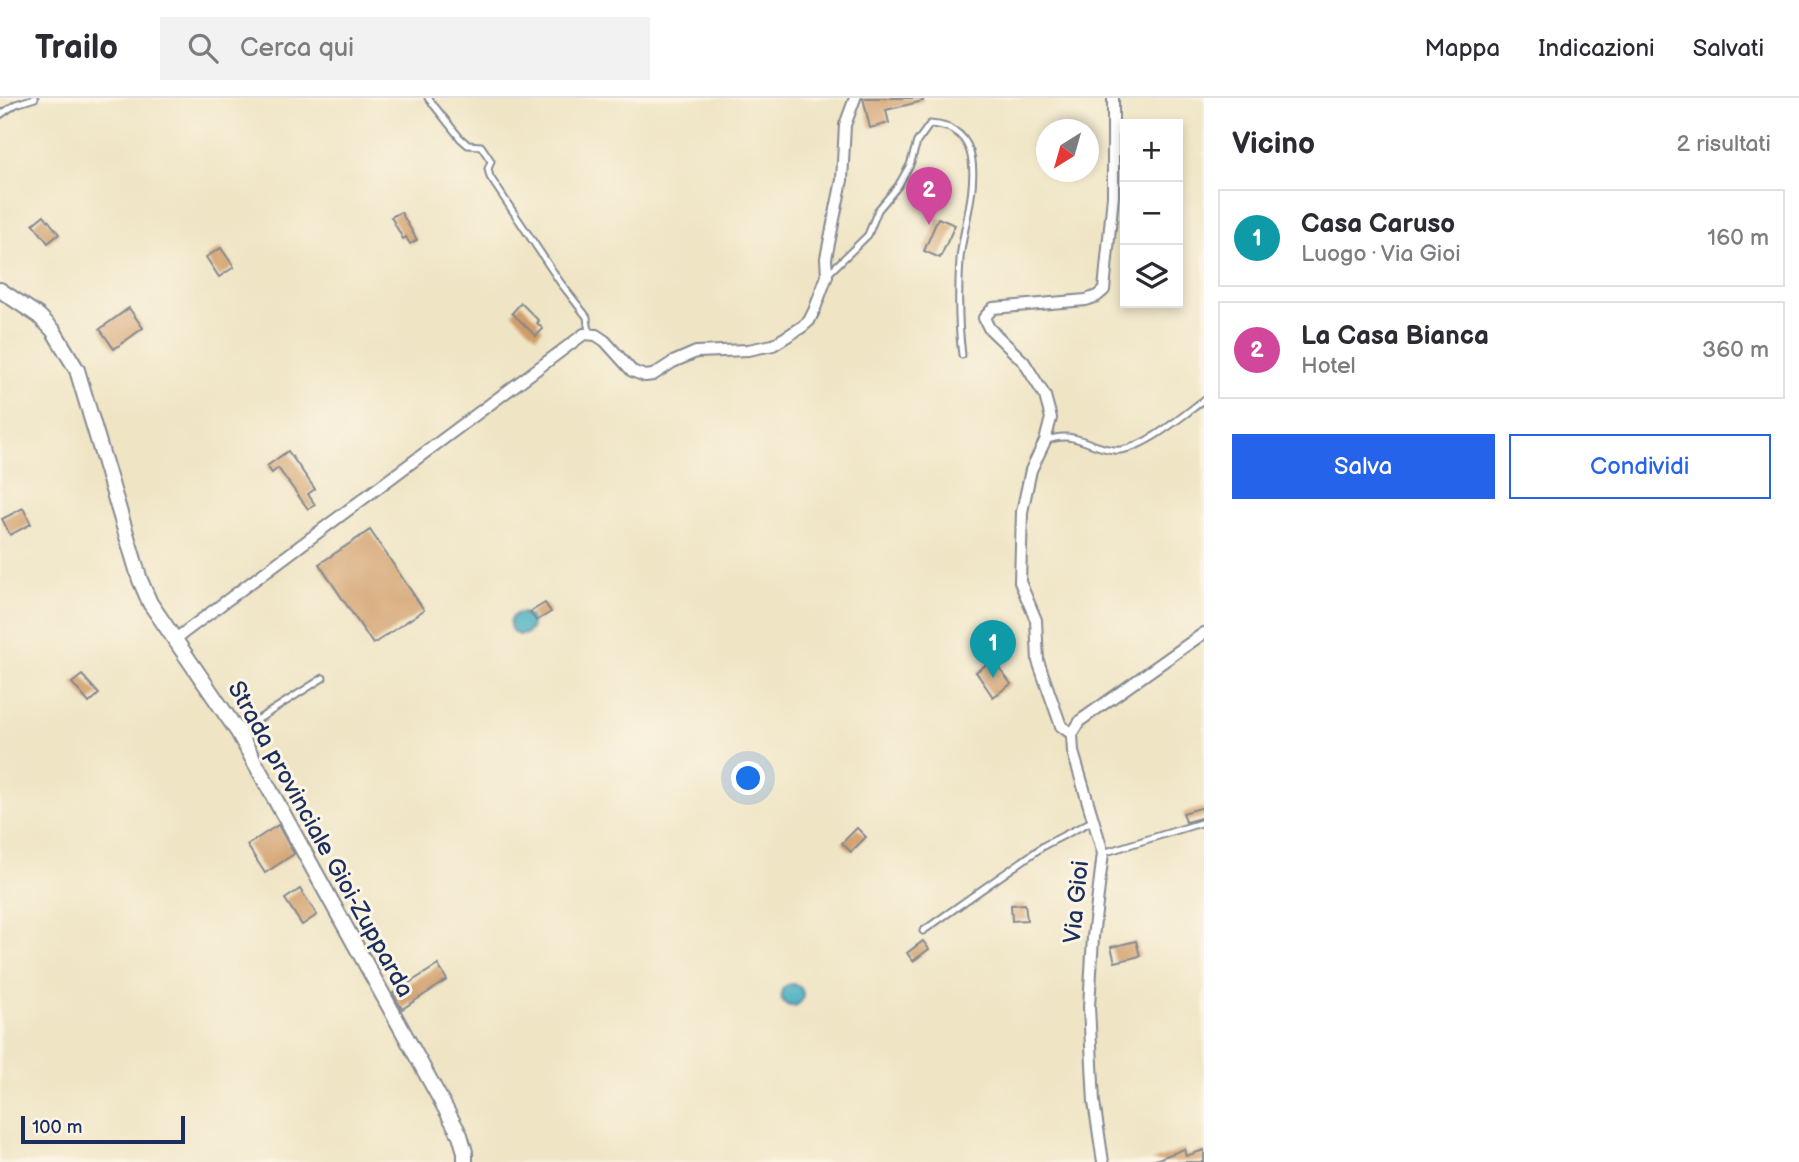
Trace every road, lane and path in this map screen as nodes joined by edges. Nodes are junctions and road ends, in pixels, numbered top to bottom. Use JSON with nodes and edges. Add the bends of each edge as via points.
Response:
{"nodes":[{"id":1,"x":35,"y":98,"type":"edge"},
{"id":2,"x":428,"y":98,"type":"edge"},
{"id":3,"x":855,"y":98,"type":"edge"},
{"id":4,"x":1113,"y":98,"type":"edge"},
{"id":5,"x":0,"y":115,"type":"edge"},
{"id":6,"x":827,"y":276,"type":"junction"},
{"id":7,"x":0,"y":290,"type":"edge"},
{"id":8,"x":589,"y":333,"type":"junction"},
{"id":9,"x":962,"y":355,"type":"dead end"},
{"id":10,"x":1204,"y":400,"type":"edge"},
{"id":11,"x":1045,"y":441,"type":"junction"},
{"id":12,"x":1204,"y":632,"type":"edge"},
{"id":13,"x":174,"y":640,"type":"junction"},
{"id":14,"x":323,"y":678,"type":"dead end"},
{"id":15,"x":238,"y":732,"type":"junction"},
{"id":16,"x":1072,"y":734,"type":"junction"},
{"id":17,"x":1092,"y":821,"type":"junction"},
{"id":18,"x":1204,"y":822,"type":"edge"},
{"id":19,"x":1103,"y":853,"type":"junction"},
{"id":20,"x":923,"y":930,"type":"dead end"},
{"id":21,"x":465,"y":1162,"type":"edge"},
{"id":22,"x":1103,"y":1162,"type":"edge"}],
"edges":[{"from":1,"to":5,"type":"lane"},
{"from":2,"to":8,"type":"lane","via":[[460,138],[468,145],[481,146],[488,155],[490,177],[587,317]]},
{"from":3,"to":6,"type":"street","via":[[845,125],[842,180],[826,258]]},
{"from":4,"to":11,"type":"street","via":[[1113,196],[1104,290],[1086,300],[993,308],[984,318],[1024,362],[1045,396],[1051,418]]},
{"from":6,"to":8,"type":"street","via":[[809,321],[792,334],[761,348],[696,352],[653,375],[632,371],[605,341]]},
{"from":6,"to":9,"type":"lane","via":[[868,235],[930,124],[944,125],[959,134],[969,148],[973,167],[960,257]]},
{"from":7,"to":13,"type":"street","name":"Strada provinciale Gioi-Zupparda","via":[[53,330],[77,370],[140,580]]},
{"from":8,"to":13,"type":"street"},
{"from":10,"to":11,"type":"lane","via":[[1130,448],[1114,450],[1074,436]]},
{"from":11,"to":16,"type":"street","via":[[1031,470],[1022,512],[1020,582],[1035,620],[1038,661],[1061,726]]},
{"from":12,"to":16,"type":"street","via":[[1081,720]]},
{"from":13,"to":15,"type":"street","name":"Strada provinciale Gioi-Zupparda"},
{"from":14,"to":15,"type":"lane"},
{"from":15,"to":21,"type":"street","name":"Strada provinciale Gioi-Zupparda","via":[[460,1135]]},
{"from":16,"to":17,"type":"street","name":"Via Gioi"},
{"from":17,"to":19,"type":"street","name":"Via Gioi"},
{"from":17,"to":20,"type":"lane","via":[[1045,845]]},
{"from":18,"to":19,"type":"lane"},
{"from":19,"to":22,"type":"street","name":"Via Gioi","via":[[1089,1007],[1094,1102]]}]}
